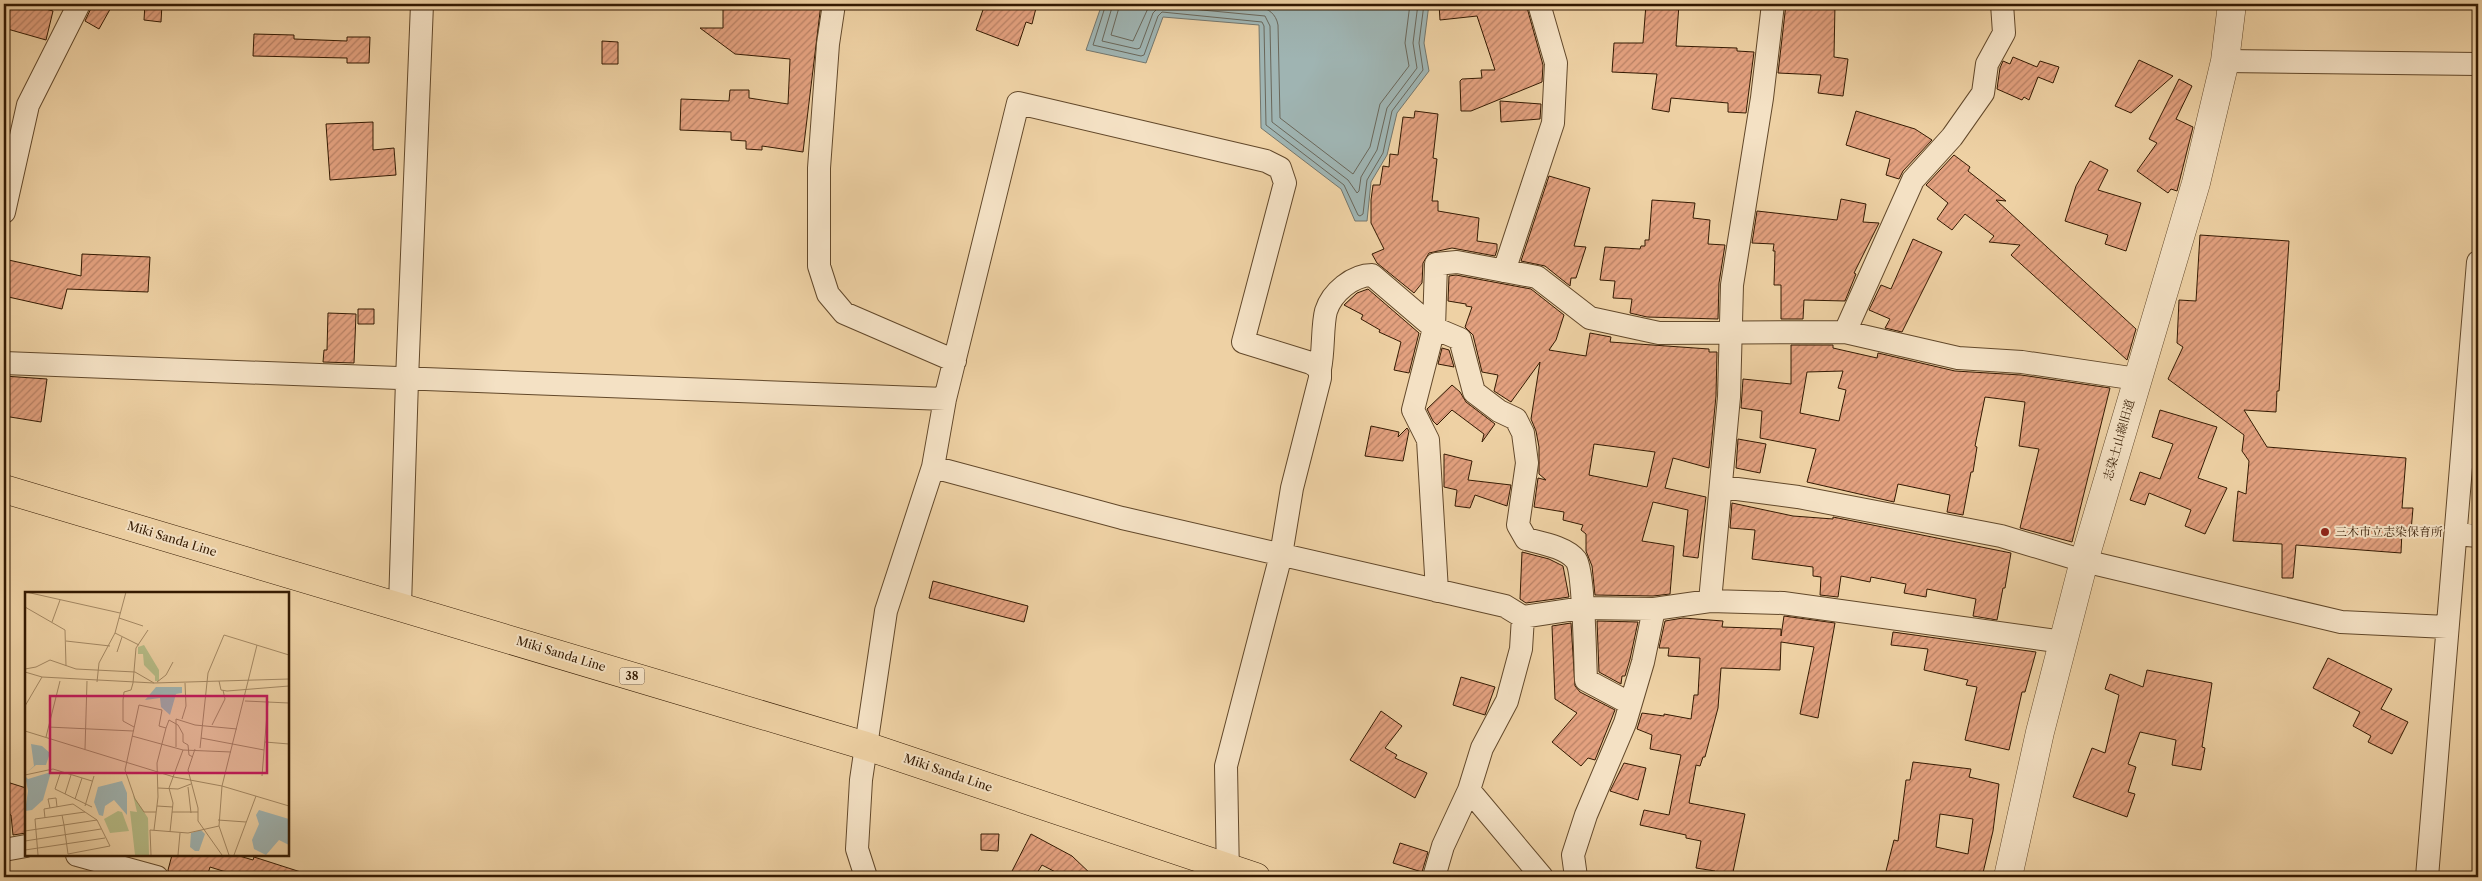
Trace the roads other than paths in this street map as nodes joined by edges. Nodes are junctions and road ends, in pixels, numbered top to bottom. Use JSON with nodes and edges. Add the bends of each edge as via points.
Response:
{"nodes":[{"id":1,"x":79,"y":4,"type":"edge"},
{"id":2,"x":422,"y":4,"type":"edge"},
{"id":3,"x":834,"y":4,"type":"edge"},
{"id":4,"x":1539,"y":4,"type":"edge"},
{"id":5,"x":1773,"y":4,"type":"edge"},
{"id":6,"x":2002,"y":4,"type":"edge"},
{"id":7,"x":2232,"y":4,"type":"edge"},
{"id":8,"x":2225,"y":61,"type":"junction"},
{"id":9,"x":2478,"y":64,"type":"edge"},
{"id":10,"x":4,"y":212,"type":"edge"},
{"id":11,"x":2478,"y":262,"type":"edge"},
{"id":12,"x":1504,"y":271,"type":"junction"},
{"id":13,"x":1434,"y":328,"type":"junction"},
{"id":14,"x":1731,"y":331,"type":"junction"},
{"id":15,"x":1845,"y":332,"type":"junction"},
{"id":16,"x":955,"y":361,"type":"junction"},
{"id":17,"x":4,"y":363,"type":"edge"},
{"id":18,"x":1320,"y":369,"type":"junction"},
{"id":19,"x":2137,"y":379,"type":"junction"},
{"id":20,"x":407,"y":380,"type":"junction"},
{"id":21,"x":945,"y":399,"type":"junction"},
{"id":22,"x":933,"y":467,"type":"junction"},
{"id":23,"x":1722,"y":486,"type":"junction"},
{"id":24,"x":4,"y":489,"type":"edge"},
{"id":25,"x":2456,"y":534,"type":"junction"},
{"id":26,"x":2478,"y":536,"type":"edge"},
{"id":27,"x":1281,"y":554,"type":"junction"},
{"id":28,"x":2084,"y":560,"type":"junction"},
{"id":29,"x":1437,"y":591,"type":"junction"},
{"id":30,"x":1710,"y":601,"type":"junction"},
{"id":31,"x":400,"y":606,"type":"junction"},
{"id":32,"x":1582,"y":608,"type":"junction"},
{"id":33,"x":1654,"y":610,"type":"junction"},
{"id":34,"x":1522,"y":617,"type":"junction"},
{"id":35,"x":2447,"y":627,"type":"junction"},
{"id":36,"x":2063,"y":642,"type":"junction"},
{"id":37,"x":1629,"y":703,"type":"junction"},
{"id":38,"x":866,"y":746,"type":"junction"},
{"id":39,"x":1469,"y":790,"type":"junction"},
{"id":40,"x":25,"y":846,"type":"edge"},
{"id":41,"x":4,"y":850,"type":"edge"},
{"id":42,"x":79,"y":856,"type":"edge"},
{"id":43,"x":114,"y":871,"type":"edge"},
{"id":44,"x":1228,"y":873,"type":"edge"},
{"id":45,"x":157,"y":877,"type":"edge"},
{"id":46,"x":866,"y":877,"type":"edge"},
{"id":47,"x":1256,"y":877,"type":"edge"},
{"id":48,"x":1434,"y":877,"type":"edge"},
{"id":49,"x":1542,"y":877,"type":"edge"},
{"id":50,"x":1576,"y":877,"type":"edge"},
{"id":51,"x":2008,"y":877,"type":"edge"},
{"id":52,"x":2427,"y":877,"type":"edge"}],
"edges":[{"from":1,"to":10,"type":"street","via":[[28,105]]},
{"from":2,"to":20,"type":"street"},
{"from":3,"to":16,"type":"street","via":[[819,168],[820,266],[828,294],[844,313]]},
{"from":4,"to":12,"type":"street","via":[[1556,63],[1553,123]]},
{"from":5,"to":14,"type":"street","via":[[1762,98],[1732,285]]},
{"from":6,"to":15,"type":"street","via":[[2004,33],[1987,64],[1983,93],[1952,137],[1912,180]]},
{"from":7,"to":8,"type":"street","name":"志染土山線旧道"},
{"from":8,"to":9,"type":"street"},
{"from":8,"to":19,"type":"street","name":"志染土山線旧道","via":[[2196,183]]},
{"from":11,"to":25,"type":"street"},
{"from":12,"to":13,"type":"street","via":[[1456,262],[1436,264]]},
{"from":12,"to":14,"type":"street","via":[[1537,278],[1590,318],[1659,333]]},
{"from":13,"to":18,"type":"street","via":[[1372,276],[1361,276],[1339,290],[1326,311]]},
{"from":13,"to":29,"type":"street","via":[[1413,410],[1428,440]]},
{"from":13,"to":32,"type":"street","via":[[1460,340],[1474,392],[1516,419],[1523,433],[1527,463],[1518,525],[1526,539],[1562,550],[1576,560],[1582,581]]},
{"from":14,"to":15,"type":"street"},
{"from":14,"to":23,"type":"street"},
{"from":15,"to":19,"type":"street","via":[[1958,358],[2022,362]]},
{"from":16,"to":18,"type":"street","via":[[1018,103],[1266,161],[1280,168],[1285,183],[1243,342],[1311,363]]},
{"from":16,"to":21,"type":"street"},
{"from":17,"to":20,"type":"street"},
{"from":18,"to":27,"type":"street","via":[[1292,488]]},
{"from":19,"to":28,"type":"street","name":"志染土山線旧道"},
{"from":20,"to":21,"type":"street"},
{"from":20,"to":31,"type":"street"},
{"from":21,"to":22,"type":"street"},
{"from":22,"to":27,"type":"street","via":[[1122,518]]},
{"from":22,"to":38,"type":"street","via":[[886,612]]},
{"from":23,"to":28,"type":"street","via":[[1798,497],[2002,536]]},
{"from":23,"to":30,"type":"street"},
{"from":24,"to":31,"type":"main road","name":"Miki Sanda Line","number":"38"},
{"from":25,"to":26,"type":"street"},
{"from":25,"to":35,"type":"street"},
{"from":27,"to":29,"type":"street"},
{"from":27,"to":44,"type":"street","via":[[1226,766]]},
{"from":28,"to":35,"type":"street","via":[[2341,622]]},
{"from":28,"to":36,"type":"street","name":"志染土山線旧道"},
{"from":29,"to":34,"type":"street","via":[[1505,606]]},
{"from":30,"to":33,"type":"street"},
{"from":30,"to":36,"type":"street","via":[[1784,603]]},
{"from":31,"to":38,"type":"main road","name":"Miki Sanda Line","number":"38"},
{"from":32,"to":33,"type":"street"},
{"from":32,"to":34,"type":"street"},
{"from":32,"to":37,"type":"street","via":[[1586,680]]},
{"from":33,"to":37,"type":"street","via":[[1643,662]]},
{"from":34,"to":39,"type":"street","via":[[1521,649],[1507,701],[1482,748]]},
{"from":35,"to":52,"type":"street"},
{"from":36,"to":51,"type":"street","name":"志染土山線旧道"},
{"from":37,"to":50,"type":"street","via":[[1573,855]]},
{"from":38,"to":44,"type":"main road","name":"Miki Sanda Line","number":"38"},
{"from":38,"to":46,"type":"street","via":[[857,849]]},
{"from":39,"to":48,"type":"street","via":[[1443,846]]},
{"from":39,"to":49,"type":"street"},
{"from":40,"to":41,"type":"street"},
{"from":42,"to":43,"type":"street"},
{"from":43,"to":45,"type":"street"},
{"from":44,"to":47,"type":"main road","name":"Miki Sanda Line","number":"38"}]}
